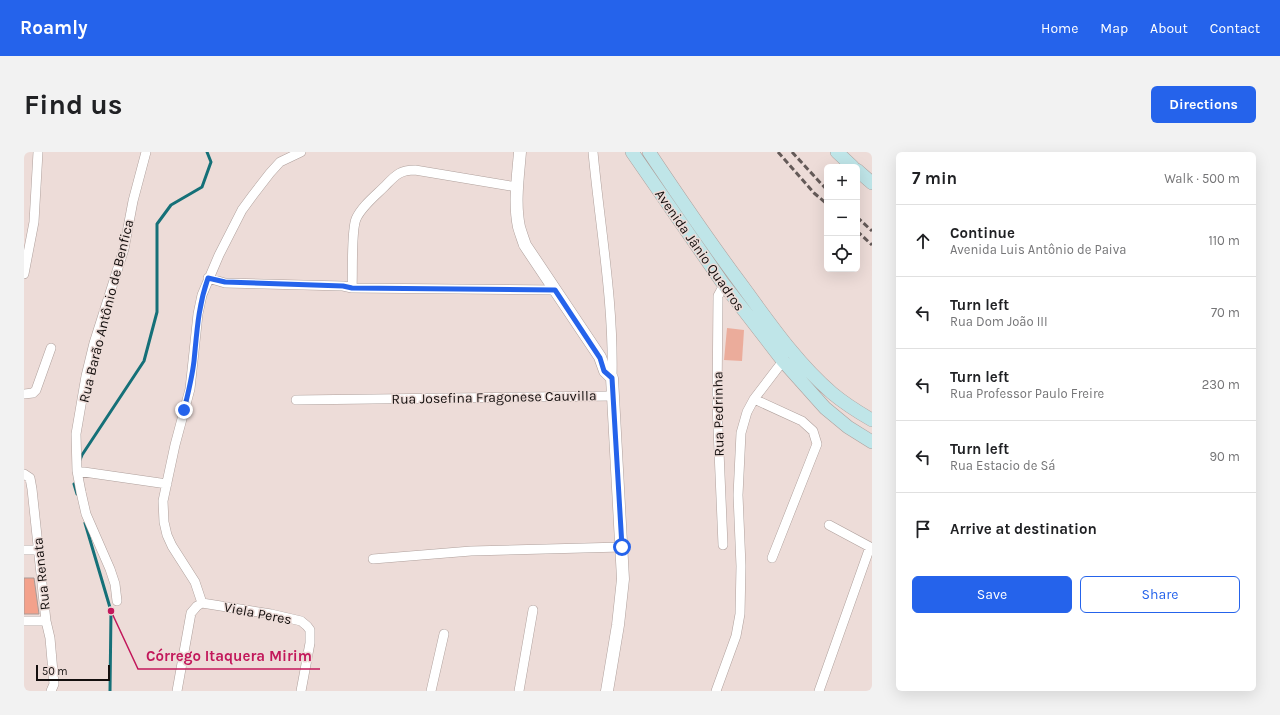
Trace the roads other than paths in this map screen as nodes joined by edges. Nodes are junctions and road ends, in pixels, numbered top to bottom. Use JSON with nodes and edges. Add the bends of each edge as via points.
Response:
{"nodes":[{"id":1,"x":38,"y":152,"type":"edge"},
{"id":2,"x":146,"y":152,"type":"edge"},
{"id":3,"x":520,"y":152,"type":"edge"},
{"id":4,"x":593,"y":152,"type":"edge"},
{"id":5,"x":632,"y":152,"type":"edge"},
{"id":6,"x":649,"y":152,"type":"edge"},
{"id":7,"x":837,"y":152,"type":"edge"},
{"id":8,"x":295,"y":153,"type":"edge"},
{"id":9,"x":850,"y":164,"type":"edge"},
{"id":10,"x":860,"y":173,"type":"edge"},
{"id":11,"x":872,"y":184,"type":"edge"},
{"id":12,"x":517,"y":187,"type":"junction"},
{"id":13,"x":24,"y":274,"type":"edge"},
{"id":14,"x":208,"y":278,"type":"junction"},
{"id":15,"x":724,"y":285,"type":"junction"},
{"id":16,"x":352,"y":288,"type":"junction"},
{"id":17,"x":555,"y":290,"type":"junction"},
{"id":18,"x":775,"y":341,"type":"junction"},
{"id":19,"x":52,"y":348,"type":"dead end"},
{"id":20,"x":783,"y":361,"type":"junction"},
{"id":21,"x":612,"y":378,"type":"junction"},
{"id":22,"x":24,"y":394,"type":"edge"},
{"id":23,"x":612,"y":396,"type":"junction"},
{"id":24,"x":754,"y":399,"type":"junction"},
{"id":25,"x":296,"y":400,"type":"dead end"},
{"id":26,"x":843,"y":402,"type":"junction"},
{"id":27,"x":834,"y":416,"type":"junction"},
{"id":28,"x":872,"y":420,"type":"edge"},
{"id":29,"x":872,"y":442,"type":"edge"},
{"id":30,"x":77,"y":471,"type":"junction"},
{"id":31,"x":27,"y":476,"type":"edge"},
{"id":32,"x":167,"y":484,"type":"junction"},
{"id":33,"x":829,"y":526,"type":"dead end"},
{"id":34,"x":723,"y":545,"type":"dead end"},
{"id":35,"x":622,"y":547,"type":"junction"},
{"id":36,"x":871,"y":548,"type":"edge"},
{"id":37,"x":24,"y":550,"type":"edge"},
{"id":38,"x":38,"y":550,"type":"junction"},
{"id":39,"x":373,"y":558,"type":"dead end"},
{"id":40,"x":772,"y":558,"type":"dead end"},
{"id":41,"x":117,"y":601,"type":"dead end"},
{"id":42,"x":202,"y":603,"type":"junction"},
{"id":43,"x":532,"y":610,"type":"dead end"},
{"id":44,"x":24,"y":621,"type":"edge"},
{"id":45,"x":46,"y":621,"type":"junction"},
{"id":46,"x":444,"y":634,"type":"dead end"},
{"id":47,"x":51,"y":691,"type":"edge"},
{"id":48,"x":177,"y":691,"type":"edge"},
{"id":49,"x":301,"y":691,"type":"edge"},
{"id":50,"x":431,"y":691,"type":"edge"},
{"id":51,"x":519,"y":691,"type":"edge"},
{"id":52,"x":607,"y":691,"type":"edge"},
{"id":53,"x":716,"y":691,"type":"edge"},
{"id":54,"x":819,"y":691,"type":"edge"}],
"edges":[{"from":1,"to":13,"type":"street","via":[[34,222]]},
{"from":2,"to":30,"type":"street","name":"Rua Barão Antônio de Benfica","via":[[124,249],[94,342],[86,376],[76,434]]},
{"from":3,"to":12,"type":"street"},
{"from":4,"to":21,"type":"street","via":[[610,313]]},
{"from":5,"to":15,"type":"main road","name":"Avenida Jânio Quadros"},
{"from":6,"to":18,"type":"main road","name":"Avenida Jânio Quadros"},
{"from":7,"to":9,"type":"main road"},
{"from":8,"to":14,"type":"street","via":[[280,162],[253,195],[235,224]]},
{"from":10,"to":11,"type":"main road"},
{"from":12,"to":16,"type":"street","via":[[415,170],[397,174],[355,220]]},
{"from":12,"to":17,"type":"street","via":[[519,229],[525,245]]},
{"from":14,"to":16,"type":"street","via":[[233,283]]},
{"from":14,"to":32,"type":"street","via":[[198,314],[190,389]]},
{"from":15,"to":18,"type":"main road","name":"Avenida Jânio Quadros"},
{"from":15,"to":34,"type":"street","name":"Rua Pedrinha","via":[[718,296],[717,404]]},
{"from":16,"to":17,"type":"street"},
{"from":17,"to":21,"type":"street","via":[[600,358],[604,371]]},
{"from":18,"to":20,"type":"main road"},
{"from":18,"to":26,"type":"main road"},
{"from":19,"to":22,"type":"street","via":[[36,390]]},
{"from":20,"to":24,"type":"street"},
{"from":20,"to":27,"type":"main road"},
{"from":21,"to":23,"type":"street"},
{"from":23,"to":25,"type":"street","name":"Rua Josefina Fragonese Cauvilla"},
{"from":23,"to":35,"type":"street"},
{"from":24,"to":40,"type":"street","via":[[806,424],[813,431],[817,444]]},
{"from":24,"to":53,"type":"street","via":[[747,412],[742,432],[738,495],[740,614],[736,636]]},
{"from":26,"to":27,"type":"main road"},
{"from":26,"to":28,"type":"main road"},
{"from":27,"to":29,"type":"main road"},
{"from":30,"to":32,"type":"street"},
{"from":30,"to":41,"type":"street","name":"Rua Barão Antônio de Benfica","via":[[86,514],[110,569]]},
{"from":31,"to":38,"type":"street","name":"Rua Renata"},
{"from":32,"to":42,"type":"street","via":[[163,501],[167,535],[195,582]]},
{"from":33,"to":36,"type":"street"},
{"from":35,"to":39,"type":"street","via":[[472,550]]},
{"from":35,"to":52,"type":"street","via":[[623,579],[620,610]]},
{"from":36,"to":54,"type":"street"},
{"from":37,"to":38,"type":"street"},
{"from":38,"to":45,"type":"street","name":"Rua Renata"},
{"from":42,"to":48,"type":"street","via":[[192,613]]},
{"from":42,"to":49,"type":"street","name":"Viela Peres","via":[[271,614],[301,621],[308,626],[310,643]]},
{"from":43,"to":51,"type":"street"},
{"from":44,"to":45,"type":"street"},
{"from":45,"to":47,"type":"street","name":"Rua Renata","via":[[54,684]]},
{"from":46,"to":50,"type":"street"}]}
